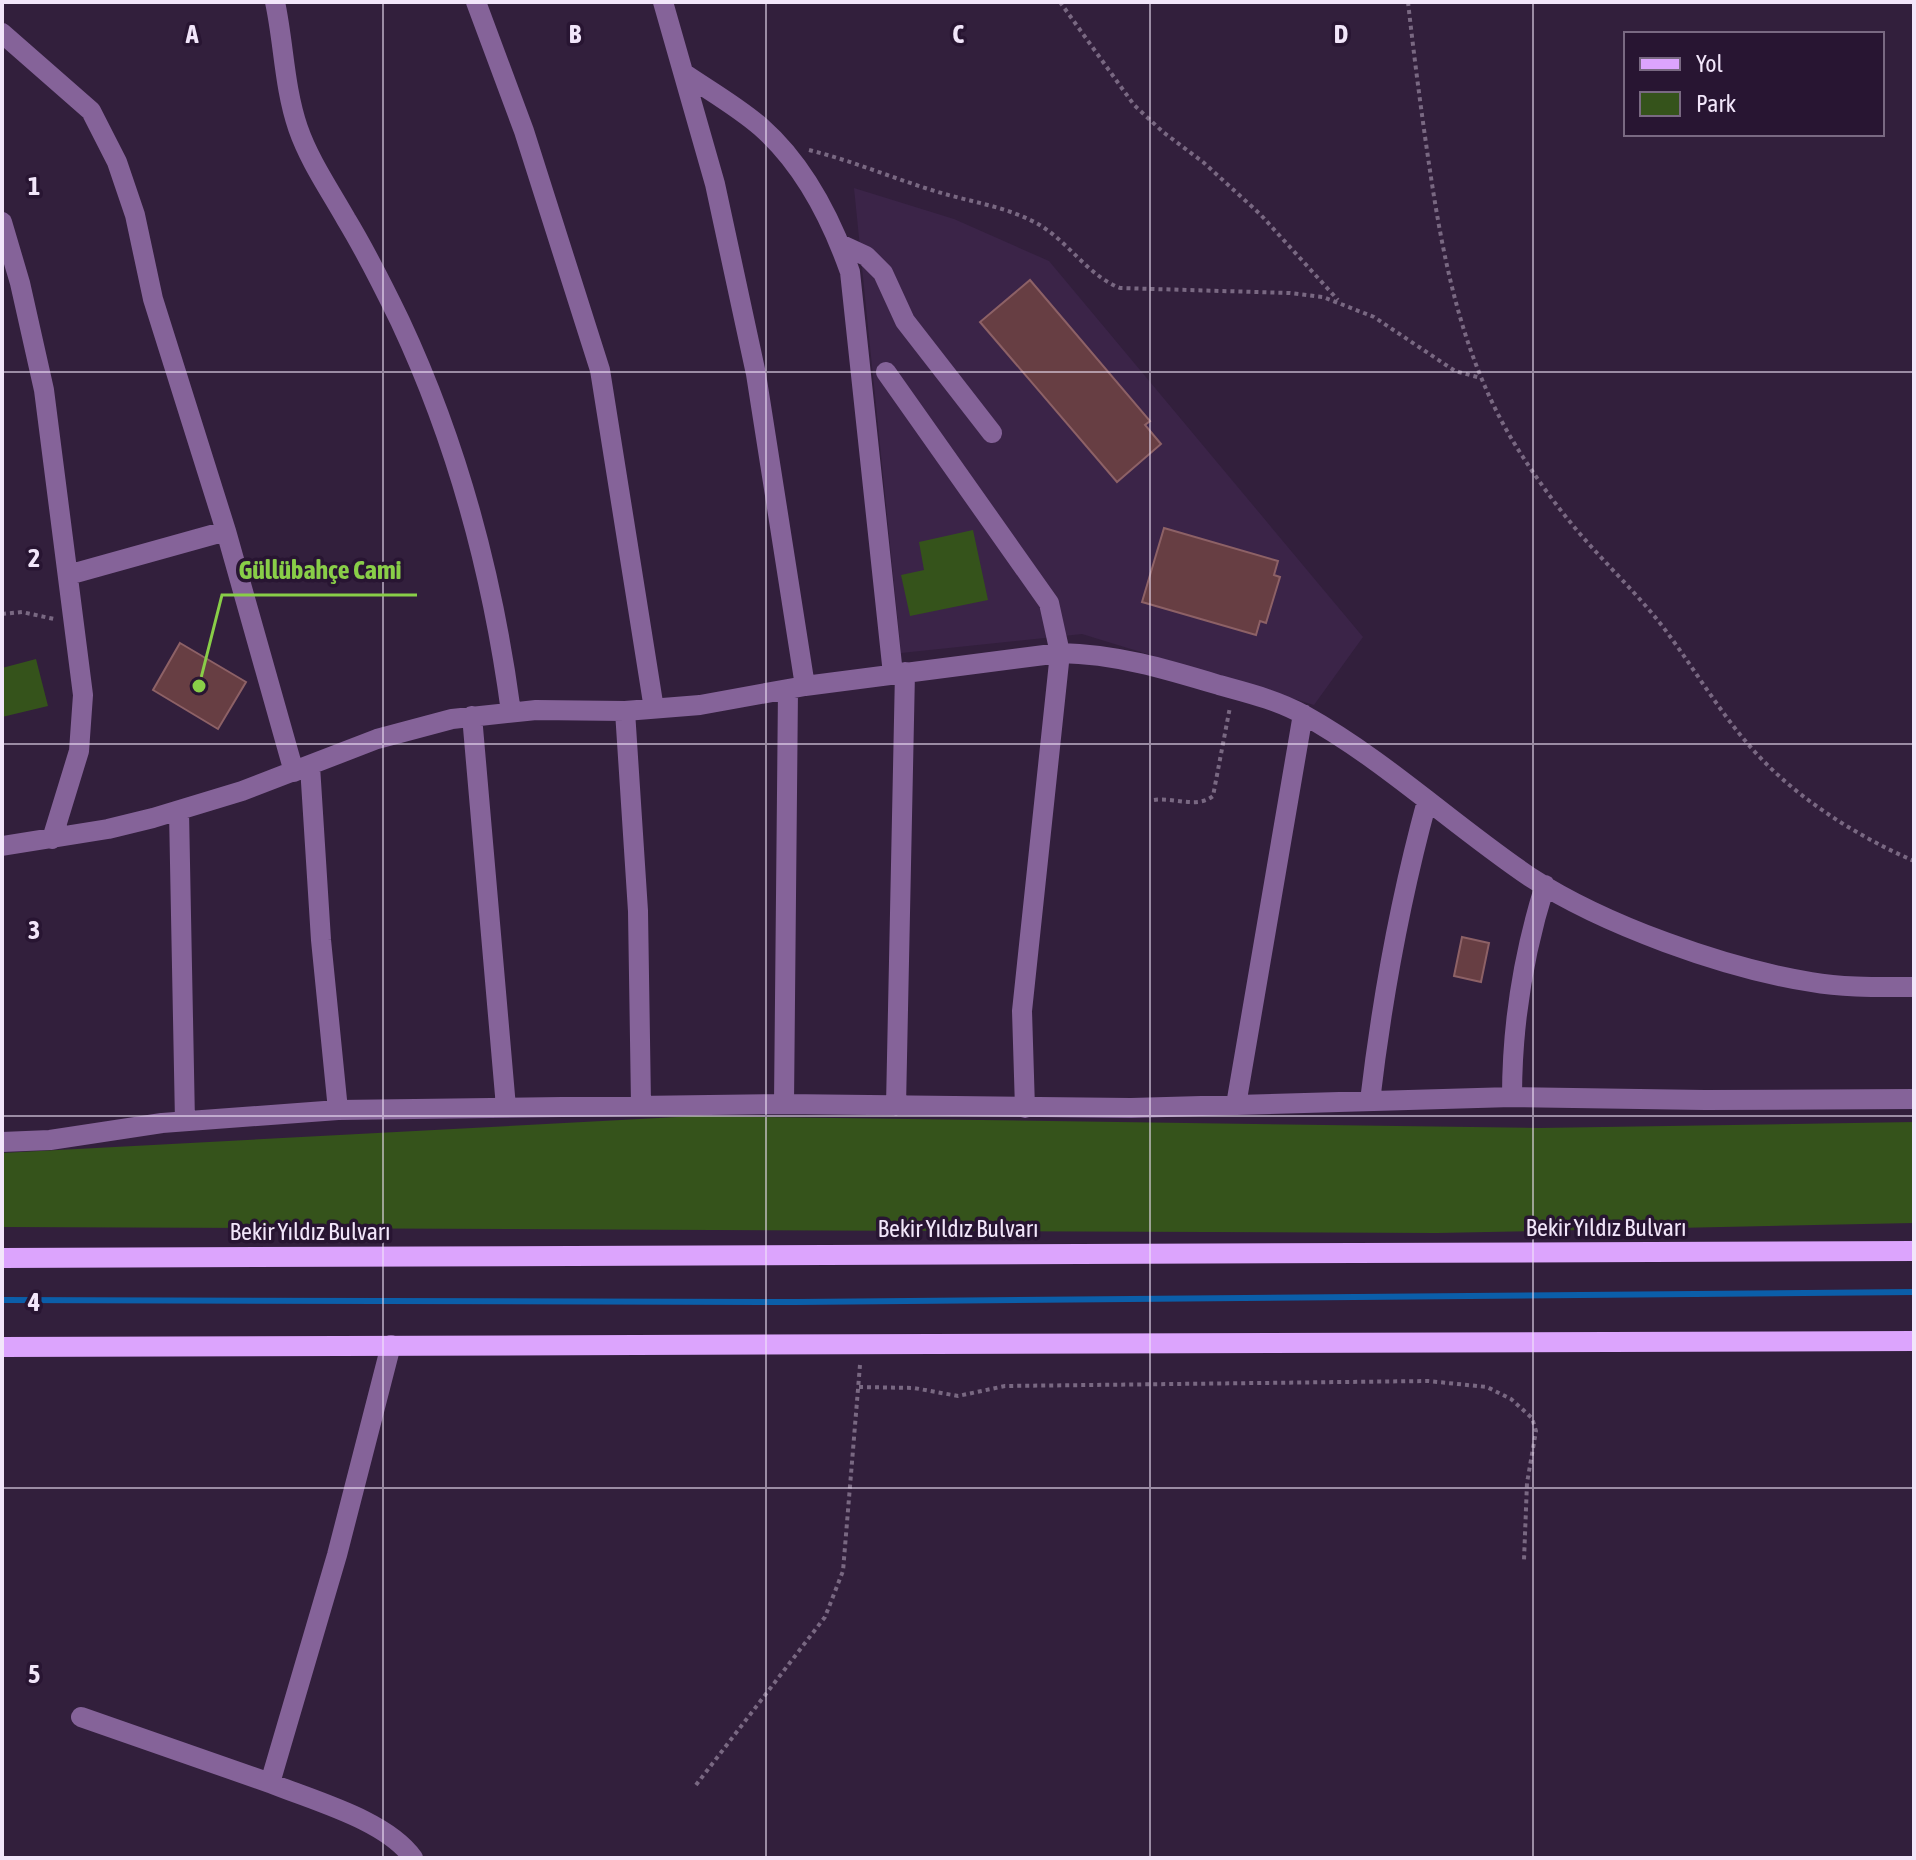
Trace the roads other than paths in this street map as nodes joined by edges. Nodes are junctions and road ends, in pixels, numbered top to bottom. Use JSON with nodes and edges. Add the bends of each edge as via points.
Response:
{"nodes":[{"id":1,"x":275,"y":2,"type":"edge"},
{"id":2,"x":476,"y":2,"type":"edge"},
{"id":3,"x":663,"y":2,"type":"edge"},
{"id":4,"x":2,"y":33,"type":"edge"},
{"id":5,"x":685,"y":74,"type":"junction"},
{"id":6,"x":2,"y":222,"type":"edge"},
{"id":7,"x":840,"y":244,"type":"junction"},
{"id":8,"x":886,"y":372,"type":"dead end"},
{"id":9,"x":992,"y":433,"type":"dead end"},
{"id":10,"x":226,"y":531,"type":"junction"},
{"id":11,"x":68,"y":575,"type":"junction"},
{"id":12,"x":1060,"y":653,"type":"junction"},
{"id":13,"x":899,"y":673,"type":"junction"},
{"id":14,"x":796,"y":688,"type":"junction"},
{"id":15,"x":654,"y":709,"type":"junction"},
{"id":16,"x":625,"y":711,"type":"junction"},
{"id":17,"x":511,"y":712,"type":"junction"},
{"id":18,"x":1303,"y":714,"type":"junction"},
{"id":19,"x":472,"y":716,"type":"junction"},
{"id":20,"x":302,"y":769,"type":"junction"},
{"id":21,"x":1427,"y":801,"type":"junction"},
{"id":22,"x":179,"y":811,"type":"junction"},
{"id":23,"x":52,"y":839,"type":"junction"},
{"id":24,"x":2,"y":846,"type":"edge"},
{"id":25,"x":1545,"y":885,"type":"junction"},
{"id":26,"x":1914,"y":987,"type":"edge"},
{"id":27,"x":1512,"y":1097,"type":"junction"},
{"id":28,"x":1914,"y":1099,"type":"edge"},
{"id":29,"x":1370,"y":1101,"type":"junction"},
{"id":30,"x":641,"y":1104,"type":"junction"},
{"id":31,"x":784,"y":1104,"type":"junction"},
{"id":32,"x":1236,"y":1105,"type":"junction"},
{"id":33,"x":896,"y":1106,"type":"junction"},
{"id":34,"x":506,"y":1107,"type":"junction"},
{"id":35,"x":1025,"y":1108,"type":"junction"},
{"id":36,"x":338,"y":1110,"type":"junction"},
{"id":37,"x":185,"y":1122,"type":"junction"},
{"id":38,"x":2,"y":1142,"type":"edge"},
{"id":39,"x":1914,"y":1251,"type":"edge"},
{"id":40,"x":2,"y":1258,"type":"edge"},
{"id":41,"x":1914,"y":1341,"type":"edge"},
{"id":42,"x":391,"y":1345,"type":"junction"},
{"id":43,"x":2,"y":1347,"type":"edge"},
{"id":44,"x":81,"y":1717,"type":"dead end"},
{"id":45,"x":270,"y":1783,"type":"junction"},
{"id":46,"x":413,"y":1858,"type":"edge"}],
"edges":[{"from":1,"to":17,"type":"street","via":[[298,129],[400,323],[458,471],[485,566]]},
{"from":2,"to":15,"type":"street","via":[[524,131],[600,370]]},
{"from":3,"to":5,"type":"street"},
{"from":4,"to":10,"type":"street","via":[[91,111],[117,162],[153,299]]},
{"from":5,"to":7,"type":"street","via":[[777,142],[814,193]]},
{"from":5,"to":14,"type":"street","via":[[756,374]]},
{"from":6,"to":11,"type":"street","via":[[44,390]]},
{"from":7,"to":9,"type":"street","via":[[866,256],[883,273],[905,321]]},
{"from":7,"to":13,"type":"street","via":[[850,272]]},
{"from":8,"to":12,"type":"street","via":[[1049,603]]},
{"from":10,"to":11,"type":"street"},
{"from":10,"to":20,"type":"street"},
{"from":11,"to":23,"type":"street","via":[[83,695],[82,733]]},
{"from":12,"to":13,"type":"street"},
{"from":12,"to":18,"type":"street","via":[[1140,662],[1280,702]]},
{"from":12,"to":35,"type":"street","via":[[1022,1011]]},
{"from":13,"to":14,"type":"street"},
{"from":13,"to":33,"type":"street"},
{"from":14,"to":15,"type":"street"},
{"from":14,"to":31,"type":"street"},
{"from":15,"to":16,"type":"street"},
{"from":16,"to":17,"type":"street"},
{"from":16,"to":30,"type":"street","via":[[638,911]]},
{"from":17,"to":19,"type":"street"},
{"from":18,"to":21,"type":"street"},
{"from":18,"to":32,"type":"street"},
{"from":19,"to":20,"type":"street","via":[[377,739]]},
{"from":19,"to":34,"type":"street"},
{"from":20,"to":22,"type":"street"},
{"from":20,"to":36,"type":"street"},
{"from":21,"to":25,"type":"street"},
{"from":21,"to":29,"type":"street","via":[[1393,941]]},
{"from":22,"to":23,"type":"street"},
{"from":22,"to":37,"type":"street"},
{"from":23,"to":24,"type":"street"},
{"from":25,"to":26,"type":"street","via":[[1635,930],[1753,970],[1814,983]]},
{"from":25,"to":27,"type":"street","via":[[1518,997]]},
{"from":27,"to":28,"type":"street"},
{"from":27,"to":29,"type":"street"},
{"from":29,"to":32,"type":"street"},
{"from":30,"to":31,"type":"street"},
{"from":30,"to":34,"type":"street"},
{"from":31,"to":33,"type":"street"},
{"from":32,"to":35,"type":"street"},
{"from":33,"to":35,"type":"street"},
{"from":34,"to":36,"type":"street"},
{"from":36,"to":37,"type":"street"},
{"from":37,"to":38,"type":"street"},
{"from":39,"to":40,"type":"main road","name":"Bekir Yıldız Bulvarı"},
{"from":41,"to":42,"type":"main road"},
{"from":42,"to":43,"type":"main road"},
{"from":42,"to":45,"type":"street"},
{"from":44,"to":45,"type":"street"},
{"from":45,"to":46,"type":"street","via":[[384,1830]]}]}
